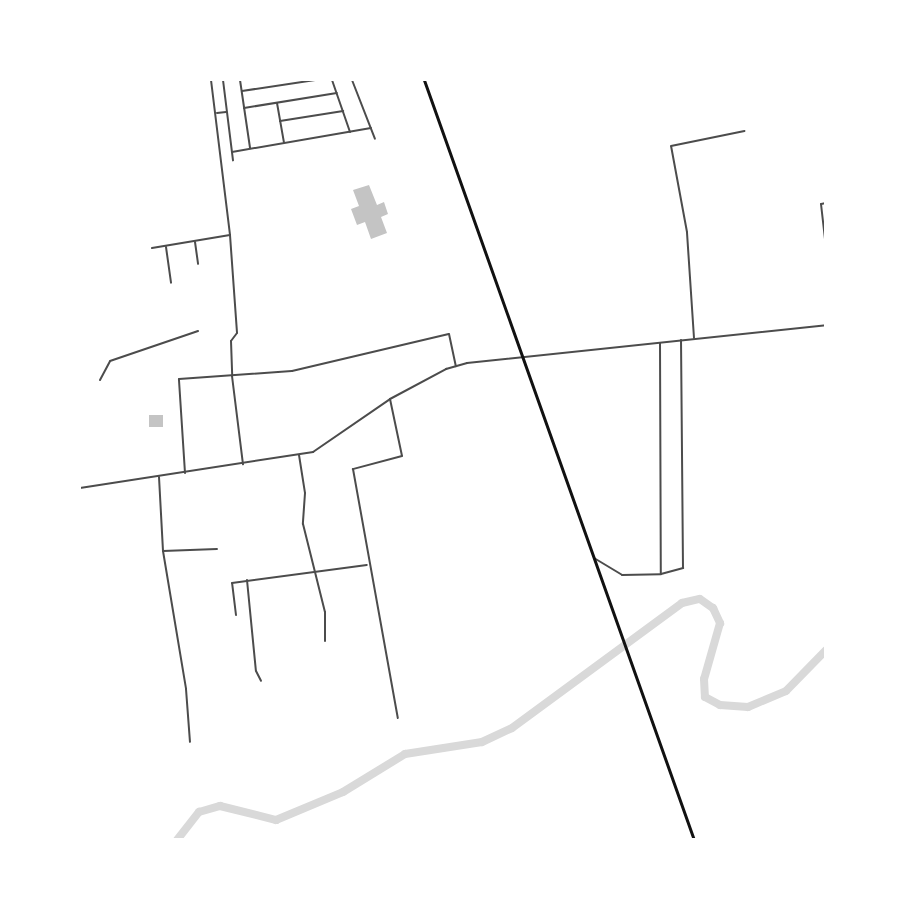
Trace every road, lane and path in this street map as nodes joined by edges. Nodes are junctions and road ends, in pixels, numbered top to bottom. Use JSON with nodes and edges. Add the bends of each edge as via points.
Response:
{"nodes":[{"id":1,"x":211,"y":80,"type":"edge"},
{"id":2,"x":223,"y":80,"type":"edge"},
{"id":3,"x":240,"y":80,"type":"edge"},
{"id":4,"x":315,"y":80,"type":"edge"},
{"id":5,"x":332,"y":80,"type":"edge"},
{"id":6,"x":352,"y":80,"type":"edge"},
{"id":7,"x":424,"y":80,"type":"edge"},
{"id":8,"x":242,"y":92,"type":"junction"},
{"id":9,"x":337,"y":93,"type":"junction"},
{"id":10,"x":277,"y":103,"type":"junction"},
{"id":11,"x":244,"y":108,"type":"junction"},
{"id":12,"x":343,"y":111,"type":"junction"},
{"id":13,"x":227,"y":112,"type":"junction"},
{"id":14,"x":217,"y":113,"type":"dead end"},
{"id":15,"x":280,"y":122,"type":"junction"},
{"id":16,"x":370,"y":128,"type":"junction"},
{"id":17,"x":744,"y":131,"type":"dead end"},
{"id":18,"x":350,"y":132,"type":"junction"},
{"id":19,"x":375,"y":139,"type":"dead end"},
{"id":20,"x":284,"y":143,"type":"junction"},
{"id":21,"x":250,"y":148,"type":"junction"},
{"id":22,"x":232,"y":152,"type":"junction"},
{"id":23,"x":233,"y":160,"type":"dead end"},
{"id":24,"x":825,"y":203,"type":"edge"},
{"id":25,"x":230,"y":235,"type":"junction"},
{"id":26,"x":195,"y":242,"type":"junction"},
{"id":27,"x":165,"y":247,"type":"junction"},
{"id":28,"x":152,"y":248,"type":"dead end"},
{"id":29,"x":825,"y":248,"type":"edge"},
{"id":30,"x":198,"y":264,"type":"dead end"},
{"id":31,"x":171,"y":283,"type":"dead end"},
{"id":32,"x":825,"y":324,"type":"edge"},
{"id":33,"x":198,"y":331,"type":"dead end"},
{"id":34,"x":694,"y":338,"type":"junction"},
{"id":35,"x":681,"y":340,"type":"junction"},
{"id":36,"x":660,"y":343,"type":"junction"},
{"id":37,"x":523,"y":357,"type":"junction"},
{"id":38,"x":456,"y":366,"type":"junction"},
{"id":39,"x":232,"y":376,"type":"junction"},
{"id":40,"x":100,"y":380,"type":"dead end"},
{"id":41,"x":390,"y":399,"type":"junction"},
{"id":42,"x":299,"y":455,"type":"junction"},
{"id":43,"x":243,"y":464,"type":"junction"},
{"id":44,"x":185,"y":473,"type":"junction"},
{"id":45,"x":159,"y":477,"type":"junction"},
{"id":46,"x":80,"y":488,"type":"edge"},
{"id":47,"x":217,"y":549,"type":"dead end"},
{"id":48,"x":163,"y":551,"type":"junction"},
{"id":49,"x":594,"y":558,"type":"junction"},
{"id":50,"x":368,"y":565,"type":"junction"},
{"id":51,"x":315,"y":571,"type":"junction"},
{"id":52,"x":660,"y":574,"type":"junction"},
{"id":53,"x":247,"y":580,"type":"junction"},
{"id":54,"x":236,"y":615,"type":"dead end"},
{"id":55,"x":325,"y":641,"type":"dead end"},
{"id":56,"x":261,"y":681,"type":"dead end"},
{"id":57,"x":398,"y":718,"type":"dead end"},
{"id":58,"x":190,"y":742,"type":"dead end"},
{"id":59,"x":694,"y":840,"type":"edge"}],
"edges":[{"from":1,"to":25,"type":"street"},
{"from":2,"to":13,"type":"street"},
{"from":3,"to":8,"type":"street"},
{"from":4,"to":8,"type":"street"},
{"from":5,"to":9,"type":"street"},
{"from":6,"to":16,"type":"street"},
{"from":7,"to":37,"type":"main road"},
{"from":8,"to":11,"type":"street"},
{"from":9,"to":10,"type":"street"},
{"from":9,"to":12,"type":"street"},
{"from":10,"to":11,"type":"street"},
{"from":10,"to":15,"type":"street"},
{"from":11,"to":21,"type":"street"},
{"from":12,"to":15,"type":"street"},
{"from":12,"to":18,"type":"street"},
{"from":13,"to":14,"type":"street"},
{"from":13,"to":22,"type":"street"},
{"from":15,"to":20,"type":"street"},
{"from":16,"to":18,"type":"street"},
{"from":16,"to":19,"type":"street"},
{"from":17,"to":34,"type":"street","via":[[671,146],[687,232]]},
{"from":18,"to":20,"type":"street"},
{"from":20,"to":21,"type":"street"},
{"from":21,"to":22,"type":"street"},
{"from":22,"to":23,"type":"street"},
{"from":24,"to":29,"type":"street","via":[[821,204]]},
{"from":25,"to":26,"type":"street"},
{"from":25,"to":39,"type":"street","via":[[237,333],[231,341]]},
{"from":26,"to":27,"type":"street"},
{"from":26,"to":30,"type":"street"},
{"from":27,"to":28,"type":"street"},
{"from":27,"to":31,"type":"street"},
{"from":32,"to":34,"type":"street"},
{"from":33,"to":40,"type":"street","via":[[110,361]]},
{"from":34,"to":35,"type":"street"},
{"from":35,"to":36,"type":"street"},
{"from":35,"to":52,"type":"street","via":[[683,568]]},
{"from":36,"to":37,"type":"street"},
{"from":36,"to":52,"type":"street"},
{"from":37,"to":38,"type":"street"},
{"from":37,"to":49,"type":"main road"},
{"from":38,"to":39,"type":"street","via":[[449,333],[292,371]]},
{"from":38,"to":41,"type":"street"},
{"from":39,"to":43,"type":"street"},
{"from":39,"to":44,"type":"street","via":[[179,379]]},
{"from":41,"to":42,"type":"street","via":[[325,446]]},
{"from":41,"to":50,"type":"street","via":[[402,456],[353,469]]},
{"from":42,"to":43,"type":"street"},
{"from":42,"to":51,"type":"street","via":[[305,493],[303,524]]},
{"from":43,"to":44,"type":"street"},
{"from":44,"to":45,"type":"street"},
{"from":45,"to":46,"type":"street"},
{"from":45,"to":48,"type":"street"},
{"from":47,"to":48,"type":"street"},
{"from":48,"to":58,"type":"street","via":[[186,689]]},
{"from":49,"to":52,"type":"street","via":[[622,575]]},
{"from":49,"to":59,"type":"main road"},
{"from":50,"to":51,"type":"street"},
{"from":50,"to":57,"type":"street"},
{"from":51,"to":53,"type":"street"},
{"from":51,"to":55,"type":"street","via":[[325,612]]},
{"from":53,"to":54,"type":"street","via":[[232,583]]},
{"from":53,"to":56,"type":"street","via":[[256,671]]}]}
